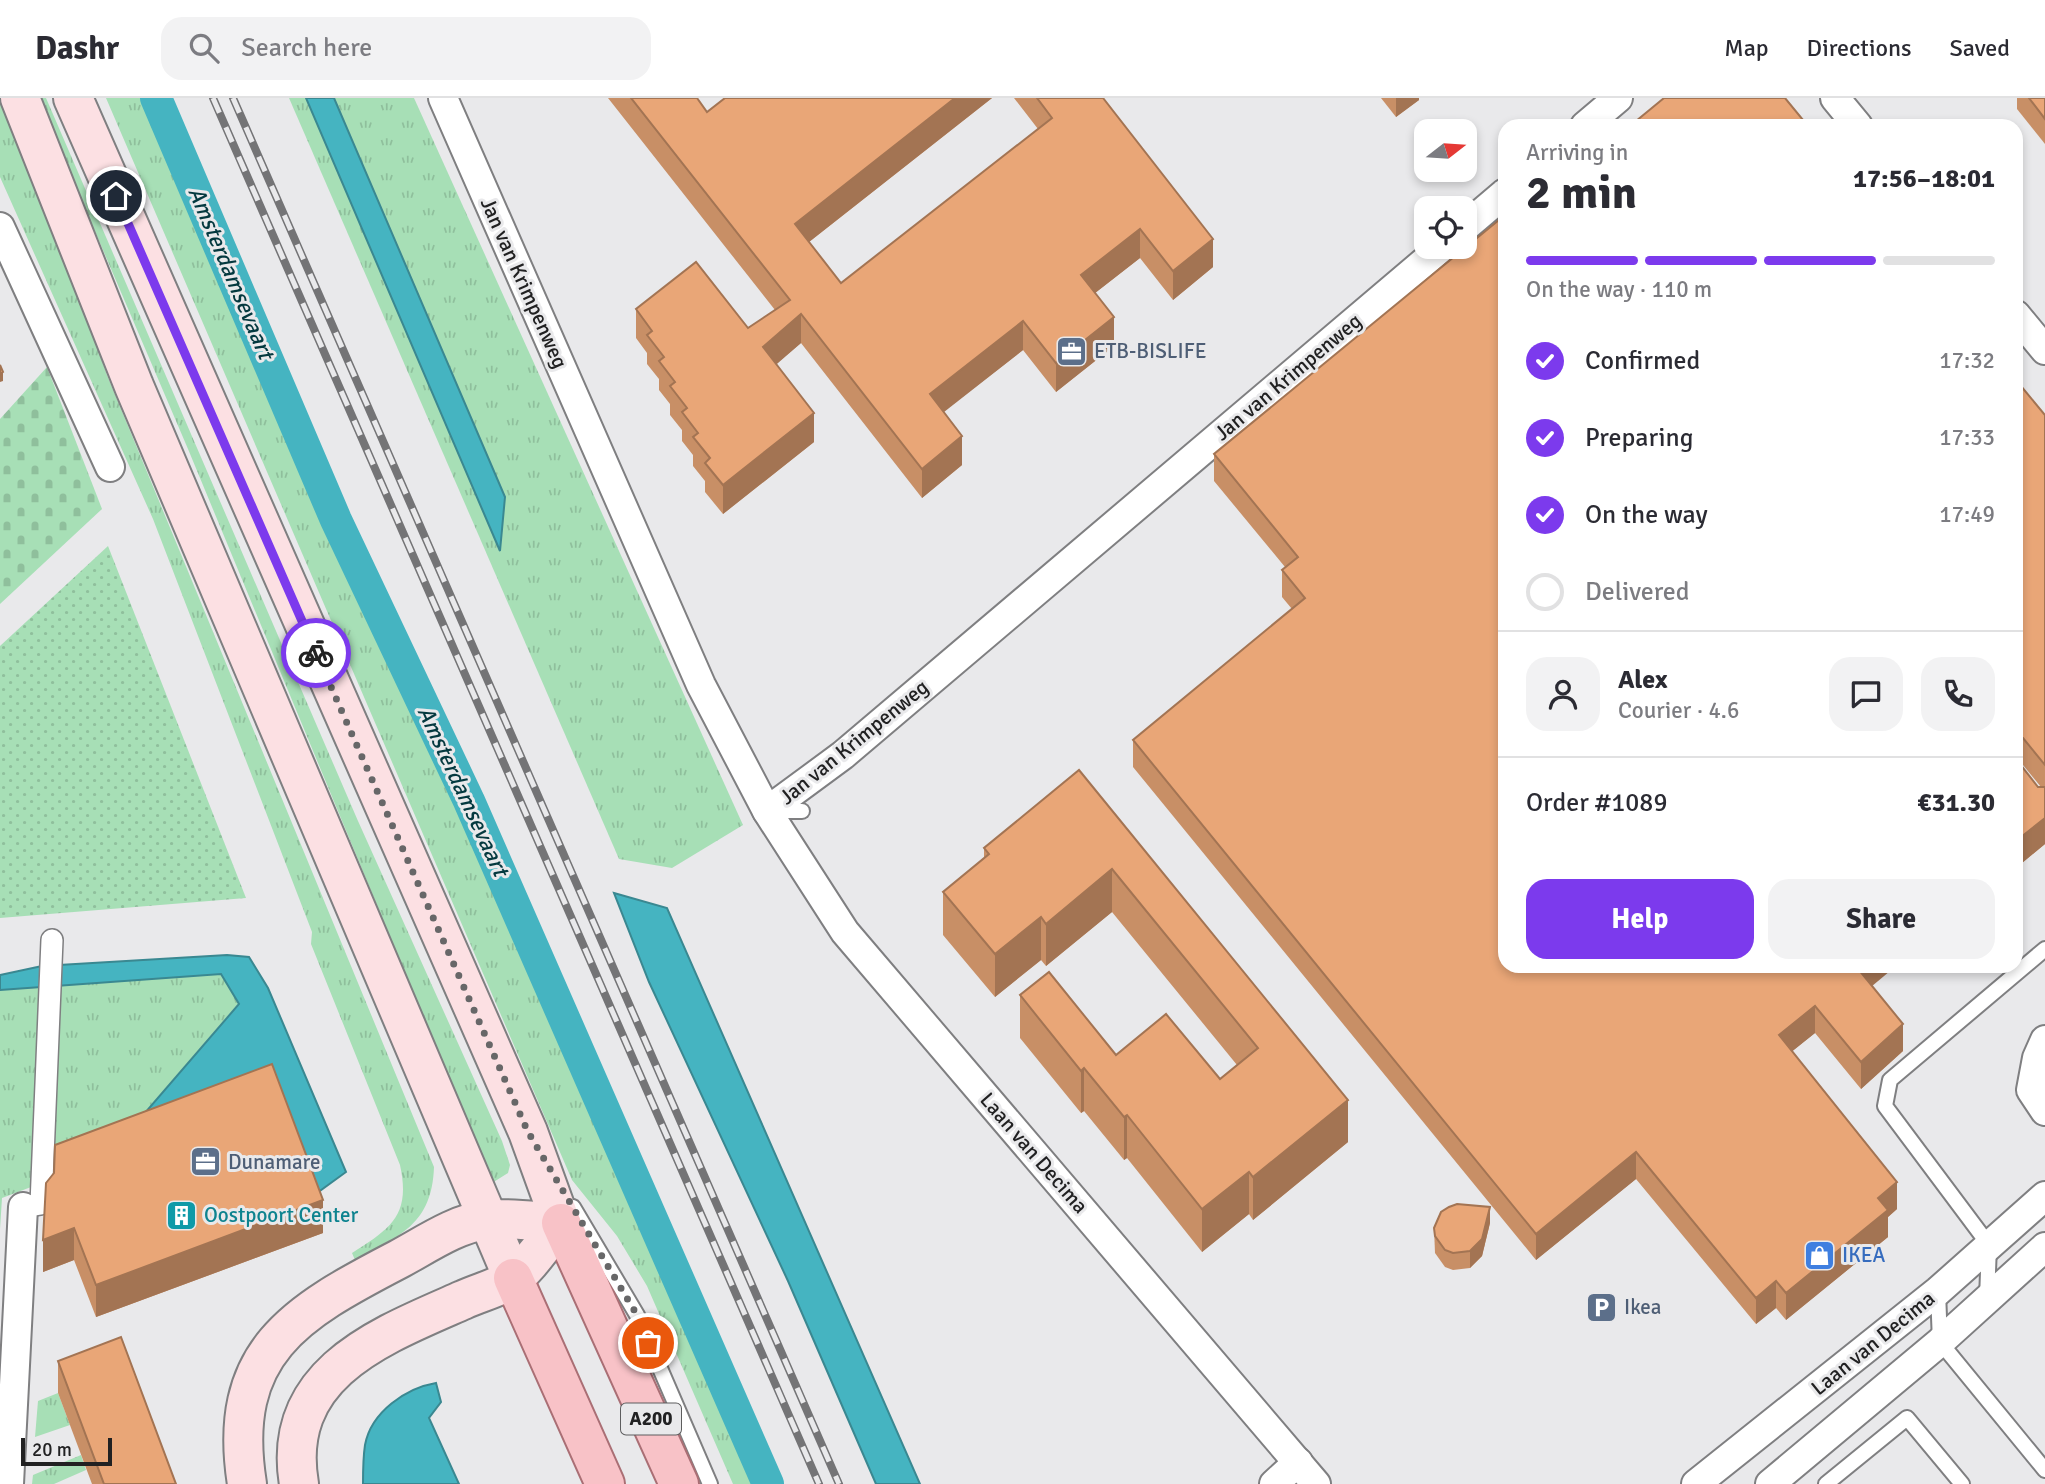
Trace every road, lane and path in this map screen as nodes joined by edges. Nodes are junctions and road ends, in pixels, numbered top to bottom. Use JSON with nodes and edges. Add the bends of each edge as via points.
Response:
{"nodes":[{"id":1,"x":20,"y":98,"type":"edge"},
{"id":2,"x":73,"y":98,"type":"edge"},
{"id":3,"x":443,"y":98,"type":"edge"},
{"id":4,"x":1618,"y":98,"type":"edge"},
{"id":5,"x":1835,"y":98,"type":"edge"},
{"id":6,"x":1592,"y":119,"type":"edge"},
{"id":7,"x":1852,"y":119,"type":"edge"},
{"id":8,"x":1498,"y":199,"type":"edge"},
{"id":9,"x":1477,"y":218,"type":"edge"},
{"id":10,"x":0,"y":227,"type":"edge"},
{"id":11,"x":1428,"y":259,"type":"edge"},
{"id":12,"x":2023,"y":324,"type":"edge"},
{"id":13,"x":2045,"y":350,"type":"edge"},
{"id":14,"x":110,"y":467,"type":"dead end"},
{"id":15,"x":767,"y":811,"type":"junction"},
{"id":16,"x":802,"y":811,"type":"dead end"},
{"id":17,"x":51,"y":949,"type":"dead end"},
{"id":18,"x":2045,"y":949,"type":"edge"},
{"id":19,"x":2023,"y":968,"type":"edge"},
{"id":20,"x":2017,"y":973,"type":"edge"},
{"id":21,"x":2042,"y":1056,"type":"edge"},
{"id":22,"x":2045,"y":1111,"type":"edge"},
{"id":23,"x":528,"y":1132,"type":"junction"},
{"id":24,"x":2045,"y":1196,"type":"edge"},
{"id":25,"x":23,"y":1207,"type":"joint"},
{"id":26,"x":486,"y":1220,"type":"junction"},
{"id":27,"x":561,"y":1223,"type":"junction"},
{"id":28,"x":1989,"y":1245,"type":"junction"},
{"id":29,"x":2044,"y":1248,"type":"edge"},
{"id":30,"x":513,"y":1278,"type":"junction"},
{"id":31,"x":1938,"y":1291,"type":"junction"},
{"id":32,"x":1987,"y":1299,"type":"junction"},
{"id":33,"x":1940,"y":1342,"type":"junction"},
{"id":34,"x":567,"y":1397,"type":"junction"},
{"id":35,"x":1298,"y":1462,"type":"junction"},
{"id":36,"x":2045,"y":1470,"type":"edge"},
{"id":37,"x":9,"y":1484,"type":"edge"},
{"id":38,"x":247,"y":1484,"type":"edge"},
{"id":39,"x":299,"y":1484,"type":"edge"},
{"id":40,"x":587,"y":1484,"type":"edge"},
{"id":41,"x":605,"y":1484,"type":"edge"},
{"id":42,"x":679,"y":1484,"type":"edge"},
{"id":43,"x":710,"y":1484,"type":"edge"},
{"id":44,"x":1274,"y":1484,"type":"edge"},
{"id":45,"x":1316,"y":1484,"type":"edge"},
{"id":46,"x":1696,"y":1484,"type":"edge"},
{"id":47,"x":1770,"y":1484,"type":"edge"},
{"id":48,"x":1826,"y":1484,"type":"edge"},
{"id":49,"x":1962,"y":1484,"type":"edge"}],
"edges":[{"from":1,"to":26,"type":"main road","via":[[140,399]]},
{"from":2,"to":23,"type":"main road"},
{"from":3,"to":15,"type":"street","name":"Jan van Krimpenweg","via":[[701,685]]},
{"from":4,"to":6,"type":"street"},
{"from":5,"to":7,"type":"street"},
{"from":8,"to":9,"type":"street"},
{"from":10,"to":14,"type":"street"},
{"from":11,"to":15,"type":"street","name":"Jan van Krimpenweg","via":[[843,755]]},
{"from":12,"to":13,"type":"street"},
{"from":15,"to":16,"type":"lane"},
{"from":15,"to":35,"type":"street","name":"Laan van Decima","via":[[845,932]]},
{"from":17,"to":25,"type":"street","via":[[41,1204]]},
{"from":18,"to":19,"type":"lane"},
{"from":20,"to":28,"type":"lane","via":[[1890,1080],[1885,1106]]},
{"from":21,"to":22,"type":"street","via":[[2031,1090]]},
{"from":23,"to":27,"type":"main road"},
{"from":23,"to":43,"type":"lane","number":"A200","via":[[637,1315]]},
{"from":24,"to":28,"type":"street","name":"Laan van Decima"},
{"from":25,"to":37,"type":"street"},
{"from":26,"to":27,"type":"main road"},
{"from":26,"to":30,"type":"main road"},
{"from":26,"to":38,"type":"main road","via":[[447,1234],[360,1279],[289,1326],[257,1371],[246,1401],[242,1453]]},
{"from":27,"to":30,"type":"main road"},
{"from":27,"to":42,"type":"main road","number":"A200"},
{"from":28,"to":31,"type":"street","name":"Laan van Decima"},
{"from":28,"to":32,"type":"lane"},
{"from":29,"to":32,"type":"street","name":"Laan van Decima"},
{"from":30,"to":34,"type":"main road"},
{"from":30,"to":39,"type":"main road","via":[[382,1338],[338,1366],[304,1416]]},
{"from":31,"to":33,"type":"lane"},
{"from":31,"to":46,"type":"street","name":"Laan van Decima"},
{"from":32,"to":33,"type":"street","name":"Laan van Decima"},
{"from":33,"to":36,"type":"lane"},
{"from":33,"to":47,"type":"street","name":"Laan van Decima"},
{"from":34,"to":40,"type":"lane"},
{"from":34,"to":41,"type":"main road"},
{"from":35,"to":44,"type":"street"},
{"from":35,"to":45,"type":"street","name":"Laan van Decima"},
{"from":48,"to":49,"type":"lane","via":[[1907,1418]]}]}
